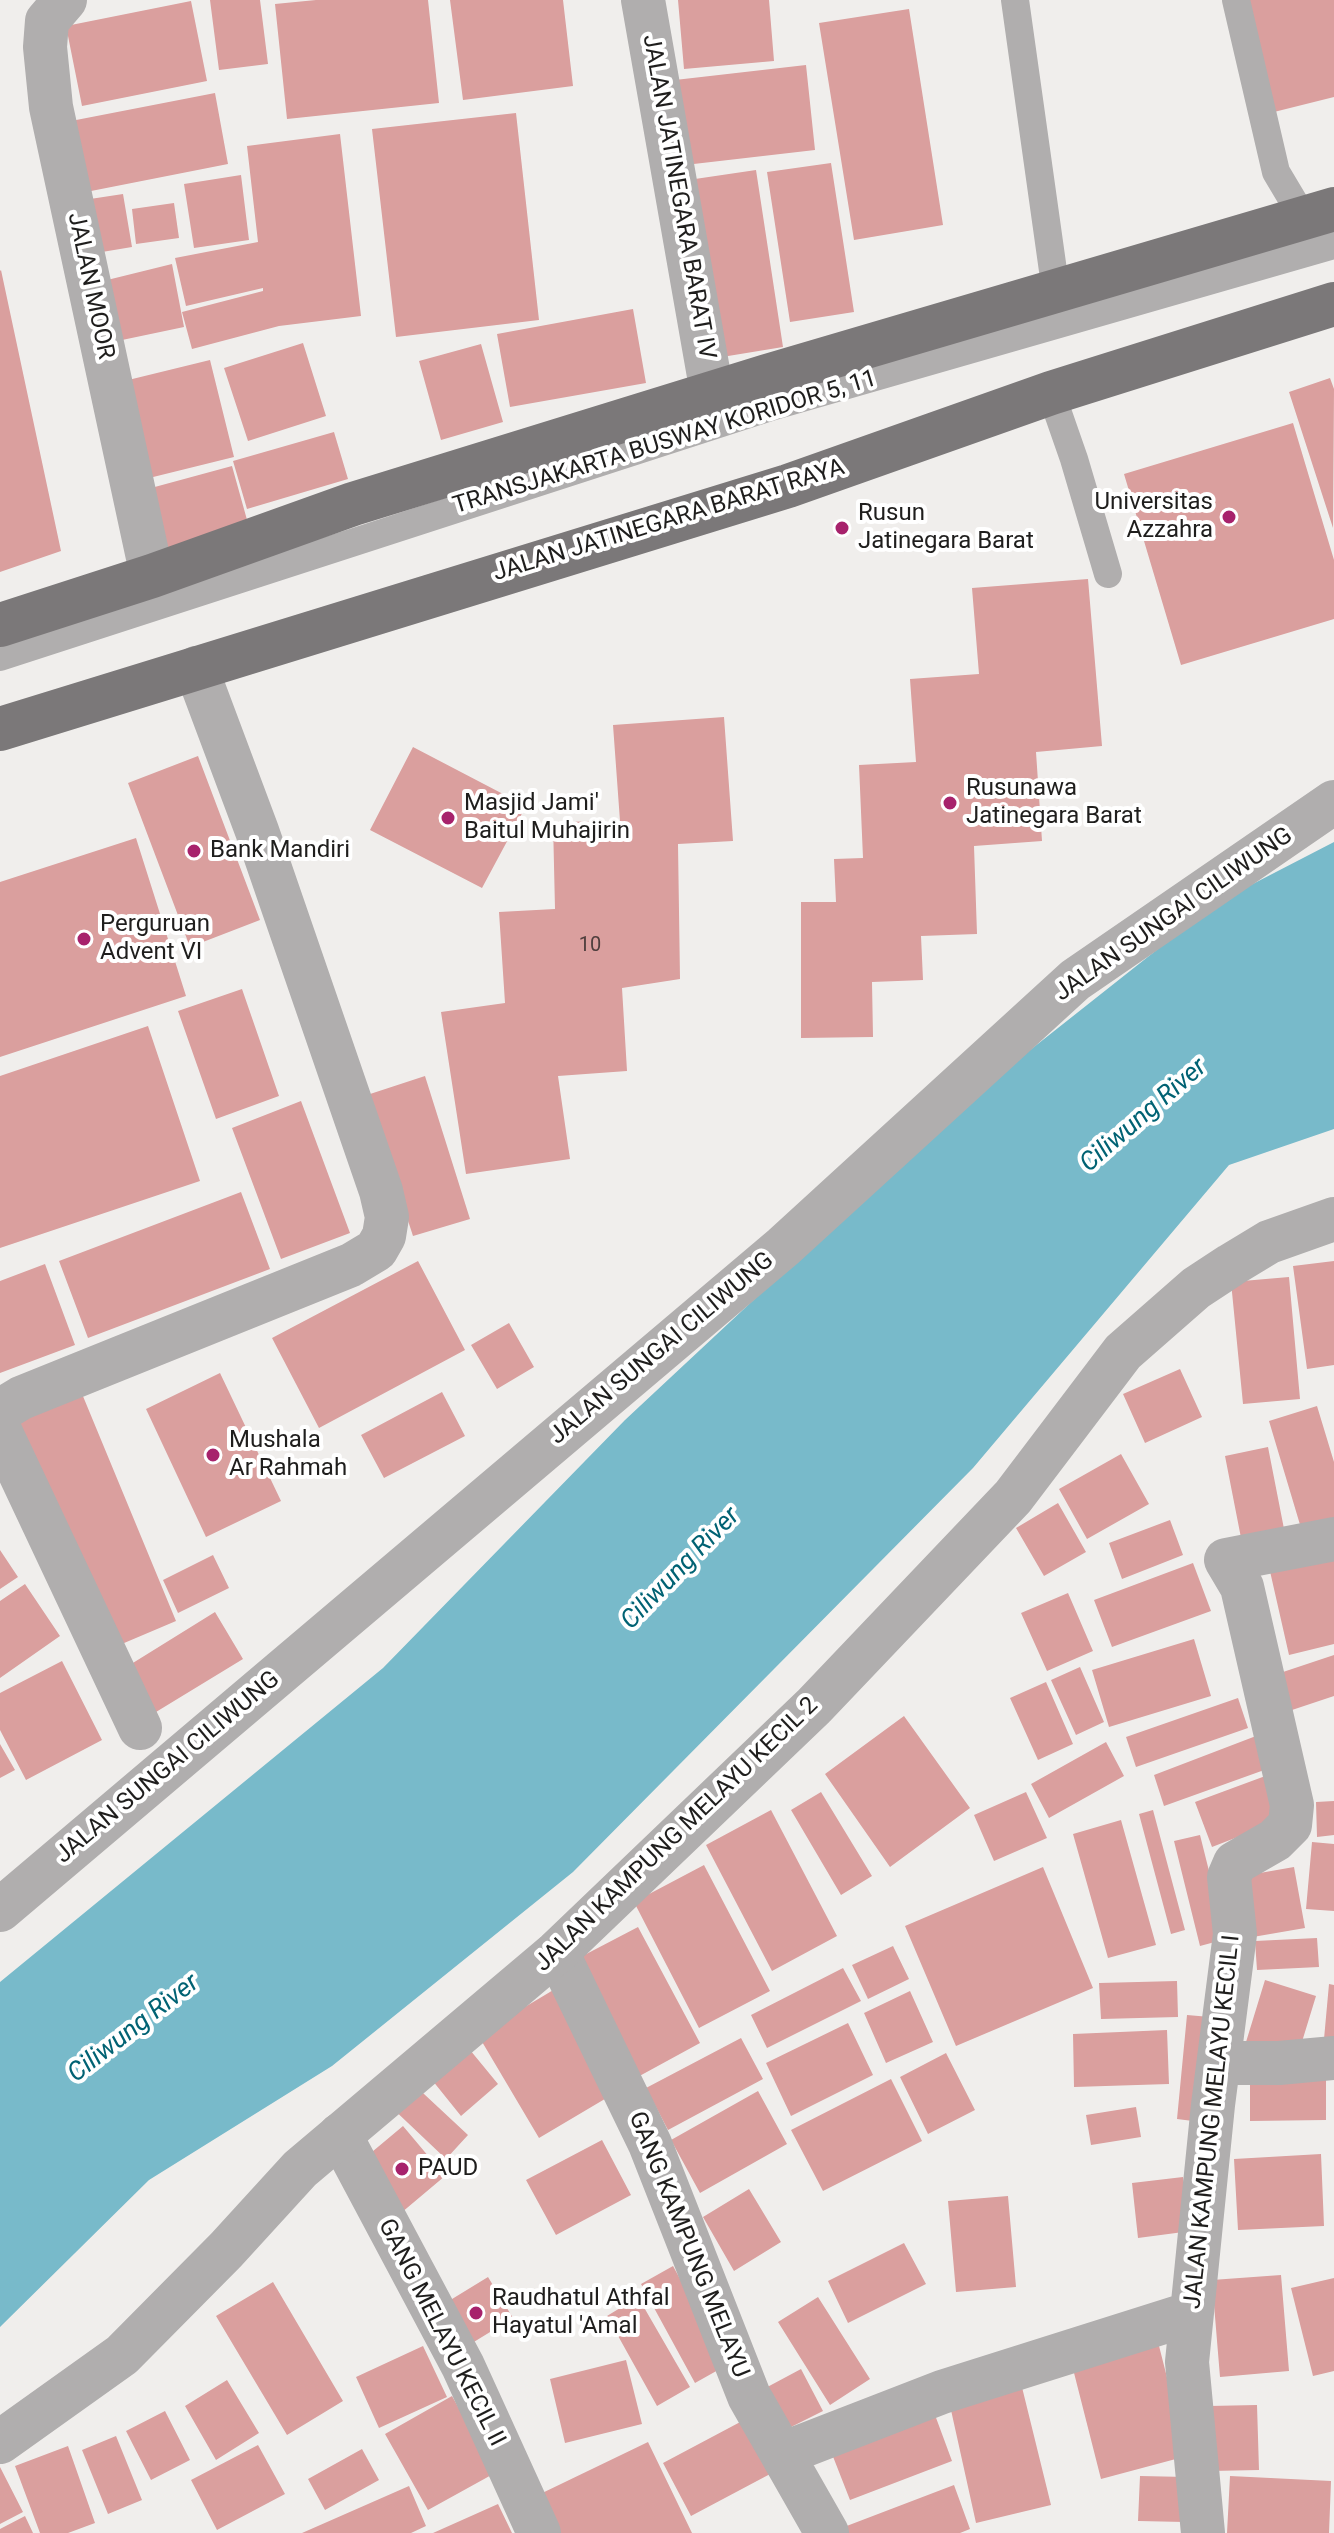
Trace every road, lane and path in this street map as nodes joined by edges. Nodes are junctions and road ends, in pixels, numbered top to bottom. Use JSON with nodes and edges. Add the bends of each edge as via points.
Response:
{"nodes":[{"id":1,"x":65,"y":0,"type":"edge"},
{"id":2,"x":643,"y":0,"type":"edge"},
{"id":3,"x":1015,"y":0,"type":"edge"},
{"id":4,"x":1236,"y":0,"type":"edge"},
{"id":5,"x":1324,"y":224,"type":"edge"},
{"id":6,"x":1056,"y":292,"type":"junction"},
{"id":7,"x":1334,"y":304,"type":"edge"},
{"id":8,"x":712,"y":393,"type":"junction"},
{"id":9,"x":1051,"y":393,"type":"junction"},
{"id":10,"x":1108,"y":574,"type":"dead end"},
{"id":11,"x":152,"y":576,"type":"junction"},
{"id":12,"x":0,"y":625,"type":"edge"},
{"id":13,"x":0,"y":657,"type":"edge"},
{"id":14,"x":196,"y":668,"type":"junction"},
{"id":15,"x":0,"y":729,"type":"edge"},
{"id":16,"x":1334,"y":802,"type":"edge"},
{"id":17,"x":1334,"y":1219,"type":"edge"},
{"id":18,"x":1,"y":1416,"type":"edge"},
{"id":19,"x":1334,"y":1539,"type":"edge"},
{"id":20,"x":140,"y":1728,"type":"dead end"},
{"id":21,"x":0,"y":1910,"type":"edge"},
{"id":22,"x":557,"y":1952,"type":"junction"},
{"id":23,"x":1334,"y":2058,"type":"edge"},
{"id":24,"x":1219,"y":2063,"type":"junction"},
{"id":25,"x":340,"y":2135,"type":"junction"},
{"id":26,"x":1192,"y":2313,"type":"junction"},
{"id":27,"x":0,"y":2442,"type":"edge"},
{"id":28,"x":782,"y":2454,"type":"junction"},
{"id":29,"x":539,"y":2533,"type":"edge"},
{"id":30,"x":827,"y":2533,"type":"edge"},
{"id":31,"x":1203,"y":2533,"type":"edge"}],
"edges":[{"from":1,"to":11,"type":"street","name":"JALAN MOOR","via":[[47,21],[51,107]]},
{"from":2,"to":8,"type":"street","name":"JALAN JATINEGARA BARAT IV"},
{"from":3,"to":6,"type":"lane"},
{"from":4,"to":5,"type":"lane","via":[[1276,172]]},
{"from":5,"to":6,"type":"main road"},
{"from":5,"to":13,"type":"lane","name":"TRANSJAKARTA BUSWAY KORIDOR 5, 11"},
{"from":6,"to":8,"type":"main road"},
{"from":7,"to":9,"type":"main road","name":"JALAN JATINEGARA BARAT RAYA"},
{"from":8,"to":11,"type":"main road","via":[[353,504]]},
{"from":9,"to":10,"type":"lane"},
{"from":9,"to":14,"type":"main road","name":"JALAN JATINEGARA BARAT RAYA","via":[[788,486]]},
{"from":11,"to":12,"type":"main road"},
{"from":14,"to":15,"type":"main road","name":"JALAN JATINEGARA BARAT RAYA"},
{"from":14,"to":18,"type":"street","via":[[381,1191],[387,1217],[384,1236],[376,1250],[351,1265],[21,1398]]},
{"from":16,"to":21,"type":"street","name":"JALAN SUNGAI CILIWUNG","via":[[1075,980],[783,1247]]},
{"from":17,"to":22,"type":"street","name":"JALAN KAMPUNG MELAYU KECIL 2","via":[[1269,1242],[1231,1265],[1196,1288],[1123,1352],[1013,1497],[814,1706]]},
{"from":18,"to":20,"type":"street"},
{"from":19,"to":24,"type":"street","name":"JALAN KAMPUNG MELAYU KECIL I","via":[[1226,1560],[1242,1587],[1292,1805],[1290,1825],[1235,1863],[1229,1877],[1235,1934]]},
{"from":22,"to":25,"type":"street","name":"JALAN KAMPUNG MELAYU KECIL 2"},
{"from":22,"to":28,"type":"street","name":"GANG KAMPUNG MELAYU","via":[[650,2144],[749,2396]]},
{"from":23,"to":24,"type":"street"},
{"from":24,"to":26,"type":"street","name":"JALAN KAMPUNG MELAYU KECIL I"},
{"from":25,"to":27,"type":"street","name":"JALAN KAMPUNG MELAYU KECIL 2","via":[[300,2169],[122,2355]]},
{"from":25,"to":29,"type":"street","name":"GANG MELAYU KECIL II","via":[[463,2366]]},
{"from":26,"to":28,"type":"street","via":[[942,2392]]},
{"from":26,"to":31,"type":"street","name":"JALAN KAMPUNG MELAYU KECIL I","via":[[1187,2362]]},
{"from":28,"to":30,"type":"street","name":"GANG KAMPUNG MELAYU"}]}
